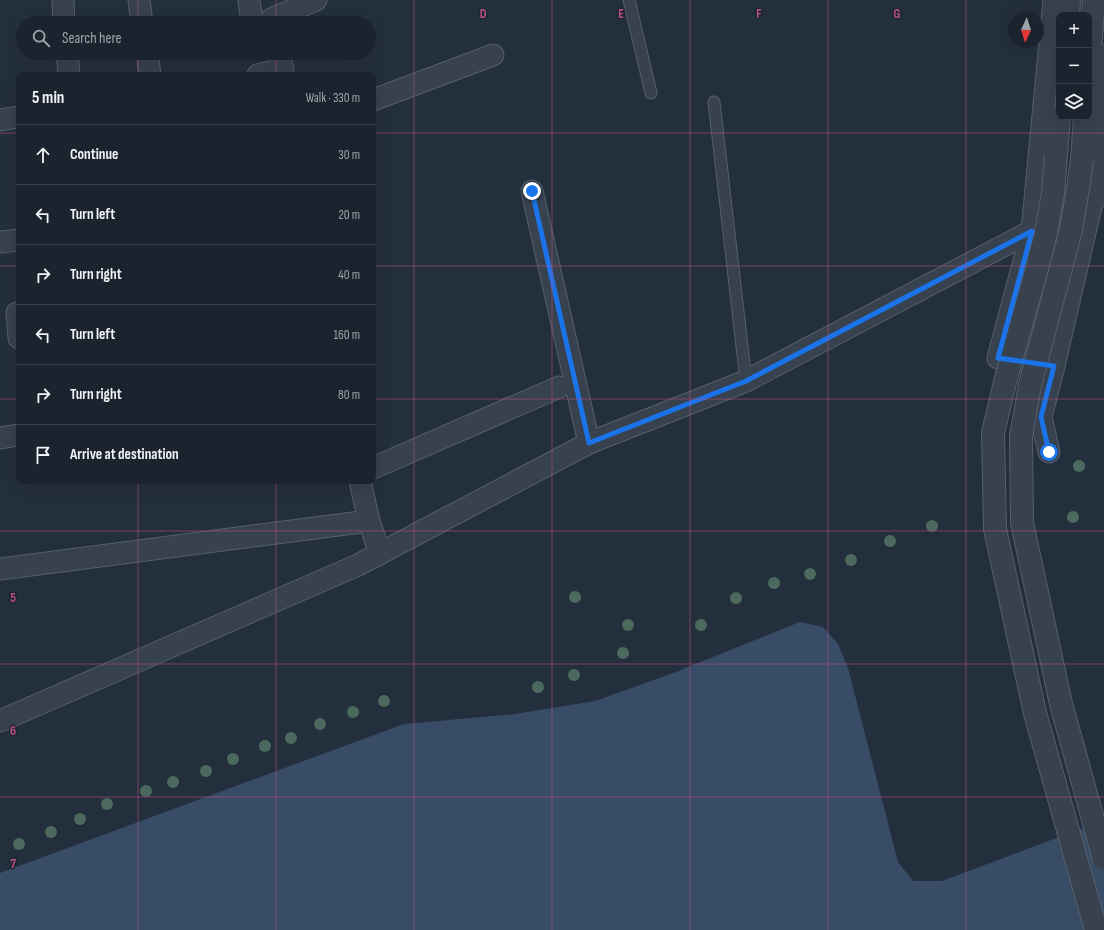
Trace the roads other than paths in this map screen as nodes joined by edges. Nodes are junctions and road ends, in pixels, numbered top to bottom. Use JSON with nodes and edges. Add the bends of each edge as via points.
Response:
{"nodes":[{"id":1,"x":62,"y":0,"type":"edge"},
{"id":2,"x":139,"y":0,"type":"edge"},
{"id":3,"x":249,"y":0,"type":"edge"},
{"id":4,"x":316,"y":0,"type":"edge"},
{"id":5,"x":629,"y":0,"type":"edge"},
{"id":6,"x":1054,"y":0,"type":"edge"},
{"id":7,"x":1069,"y":0,"type":"edge"},
{"id":8,"x":1094,"y":0,"type":"edge"},
{"id":9,"x":1068,"y":12,"type":"edge"},
{"id":10,"x":63,"y":16,"type":"edge"},
{"id":11,"x":141,"y":16,"type":"edge"},
{"id":12,"x":251,"y":16,"type":"edge"},
{"id":13,"x":278,"y":16,"type":"edge"},
{"id":14,"x":1090,"y":48,"type":"edge"},
{"id":15,"x":493,"y":55,"type":"dead end"},
{"id":16,"x":1104,"y":55,"type":"edge"},
{"id":17,"x":68,"y":60,"type":"edge"},
{"id":18,"x":148,"y":60,"type":"edge"},
{"id":19,"x":281,"y":60,"type":"edge"},
{"id":20,"x":69,"y":72,"type":"edge"},
{"id":21,"x":150,"y":72,"type":"edge"},
{"id":22,"x":270,"y":72,"type":"edge"},
{"id":23,"x":651,"y":93,"type":"dead end"},
{"id":24,"x":376,"y":99,"type":"edge"},
{"id":25,"x":714,"y":102,"type":"dead end"},
{"id":26,"x":16,"y":117,"type":"edge"},
{"id":27,"x":0,"y":120,"type":"edge"},
{"id":28,"x":1060,"y":120,"type":"edge"},
{"id":29,"x":1085,"y":120,"type":"edge"},
{"id":30,"x":532,"y":191,"type":"dead end"},
{"id":31,"x":1099,"y":196,"type":"edge"},
{"id":32,"x":1032,"y":231,"type":"junction"},
{"id":33,"x":16,"y":240,"type":"edge"},
{"id":34,"x":0,"y":242,"type":"edge"},
{"id":35,"x":1054,"y":366,"type":"junction"},
{"id":36,"x":746,"y":381,"type":"junction"},
{"id":37,"x":559,"y":386,"type":"dead end"},
{"id":38,"x":16,"y":435,"type":"edge"},
{"id":39,"x":0,"y":438,"type":"edge"},
{"id":40,"x":589,"y":443,"type":"junction"},
{"id":41,"x":1049,"y":452,"type":"dead end"},
{"id":42,"x":376,"y":467,"type":"edge"},
{"id":43,"x":361,"y":484,"type":"edge"},
{"id":44,"x":369,"y":521,"type":"junction"},
{"id":45,"x":380,"y":554,"type":"junction"},
{"id":46,"x":0,"y":569,"type":"edge"},
{"id":47,"x":0,"y":721,"type":"edge"},
{"id":48,"x":1104,"y":859,"type":"edge"},
{"id":49,"x":1096,"y":930,"type":"edge"}],
"edges":[{"from":1,"to":10,"type":"street"},
{"from":2,"to":11,"type":"street"},
{"from":3,"to":12,"type":"street"},
{"from":4,"to":13,"type":"street"},
{"from":5,"to":23,"type":"lane"},
{"from":6,"to":32,"type":"street"},
{"from":7,"to":9,"type":"street"},
{"from":8,"to":14,"type":"street"},
{"from":15,"to":24,"type":"street"},
{"from":16,"to":31,"type":"street"},
{"from":17,"to":20,"type":"street"},
{"from":18,"to":21,"type":"street"},
{"from":19,"to":22,"type":"street","via":[[283,69]]},
{"from":25,"to":36,"type":"lane"},
{"from":26,"to":27,"type":"street"},
{"from":28,"to":49,"type":"street","bridge":true,"via":[[1053,193],[1046,233],[993,433],[995,529],[1035,713]]},
{"from":29,"to":48,"type":"street","bridge":true,"via":[[1082,159],[1071,230],[1030,385],[1021,436],[1022,523],[1061,704]]},
{"from":30,"to":40,"type":"street"},
{"from":31,"to":32,"type":"street"},
{"from":31,"to":35,"type":"street"},
{"from":32,"to":35,"type":"street","via":[[998,358]]},
{"from":32,"to":36,"type":"street"},
{"from":33,"to":34,"type":"street"},
{"from":35,"to":41,"type":"street","via":[[1041,417]]},
{"from":36,"to":40,"type":"street"},
{"from":37,"to":42,"type":"street"},
{"from":38,"to":39,"type":"street"},
{"from":40,"to":45,"type":"street"},
{"from":43,"to":44,"type":"street"},
{"from":44,"to":45,"type":"street"},
{"from":44,"to":46,"type":"street"},
{"from":45,"to":47,"type":"street"}]}
